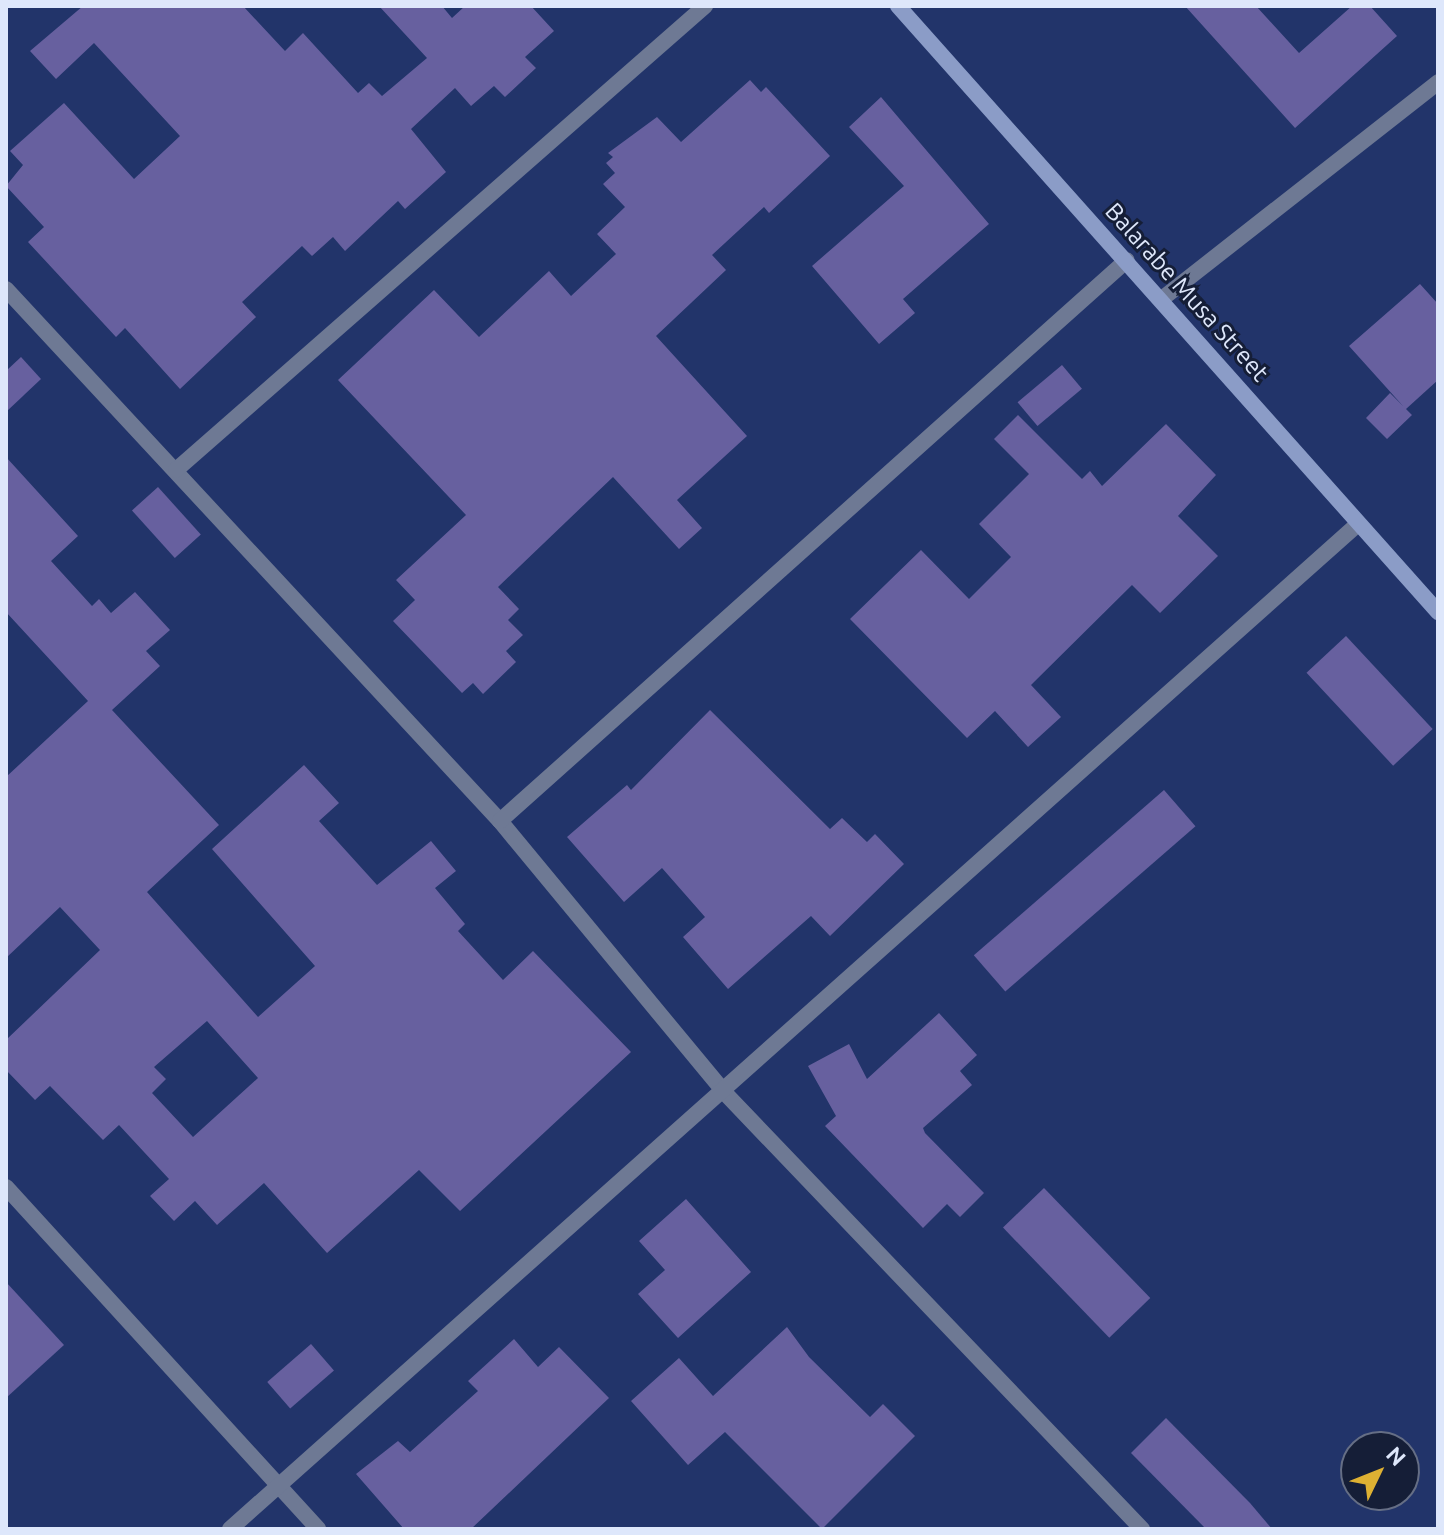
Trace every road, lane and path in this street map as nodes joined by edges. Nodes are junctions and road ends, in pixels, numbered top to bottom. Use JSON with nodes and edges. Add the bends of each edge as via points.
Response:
{"nodes":[{"id":1,"x":705,"y":6,"type":"edge"},
{"id":2,"x":898,"y":6,"type":"edge"},
{"id":3,"x":1438,"y":82,"type":"edge"},
{"id":4,"x":1127,"y":260,"type":"junction"},
{"id":5,"x":6,"y":289,"type":"edge"},
{"id":6,"x":1163,"y":298,"type":"junction"},
{"id":7,"x":176,"y":470,"type":"junction"},
{"id":8,"x":1358,"y":524,"type":"junction"},
{"id":9,"x":1438,"y":612,"type":"edge"},
{"id":10,"x":500,"y":821,"type":"junction"},
{"id":11,"x":724,"y":1092,"type":"junction"},
{"id":12,"x":6,"y":1187,"type":"edge"},
{"id":13,"x":278,"y":1485,"type":"junction"},
{"id":14,"x":230,"y":1529,"type":"edge"},
{"id":15,"x":318,"y":1529,"type":"edge"},
{"id":16,"x":1142,"y":1529,"type":"edge"}],
"edges":[{"from":1,"to":7,"type":"street"},
{"from":2,"to":4,"type":"street","name":"Balarabe Musa Street"},
{"from":3,"to":6,"type":"street"},
{"from":4,"to":6,"type":"street","name":"Balarabe Musa Street"},
{"from":4,"to":10,"type":"street"},
{"from":5,"to":7,"type":"street"},
{"from":6,"to":8,"type":"street","name":"Balarabe Musa Street"},
{"from":7,"to":10,"type":"street"},
{"from":8,"to":9,"type":"street","name":"Balarabe Musa Street"},
{"from":8,"to":11,"type":"street"},
{"from":10,"to":11,"type":"street"},
{"from":11,"to":13,"type":"street"},
{"from":11,"to":16,"type":"street"},
{"from":12,"to":13,"type":"street"},
{"from":13,"to":14,"type":"street"},
{"from":13,"to":15,"type":"street"}]}
